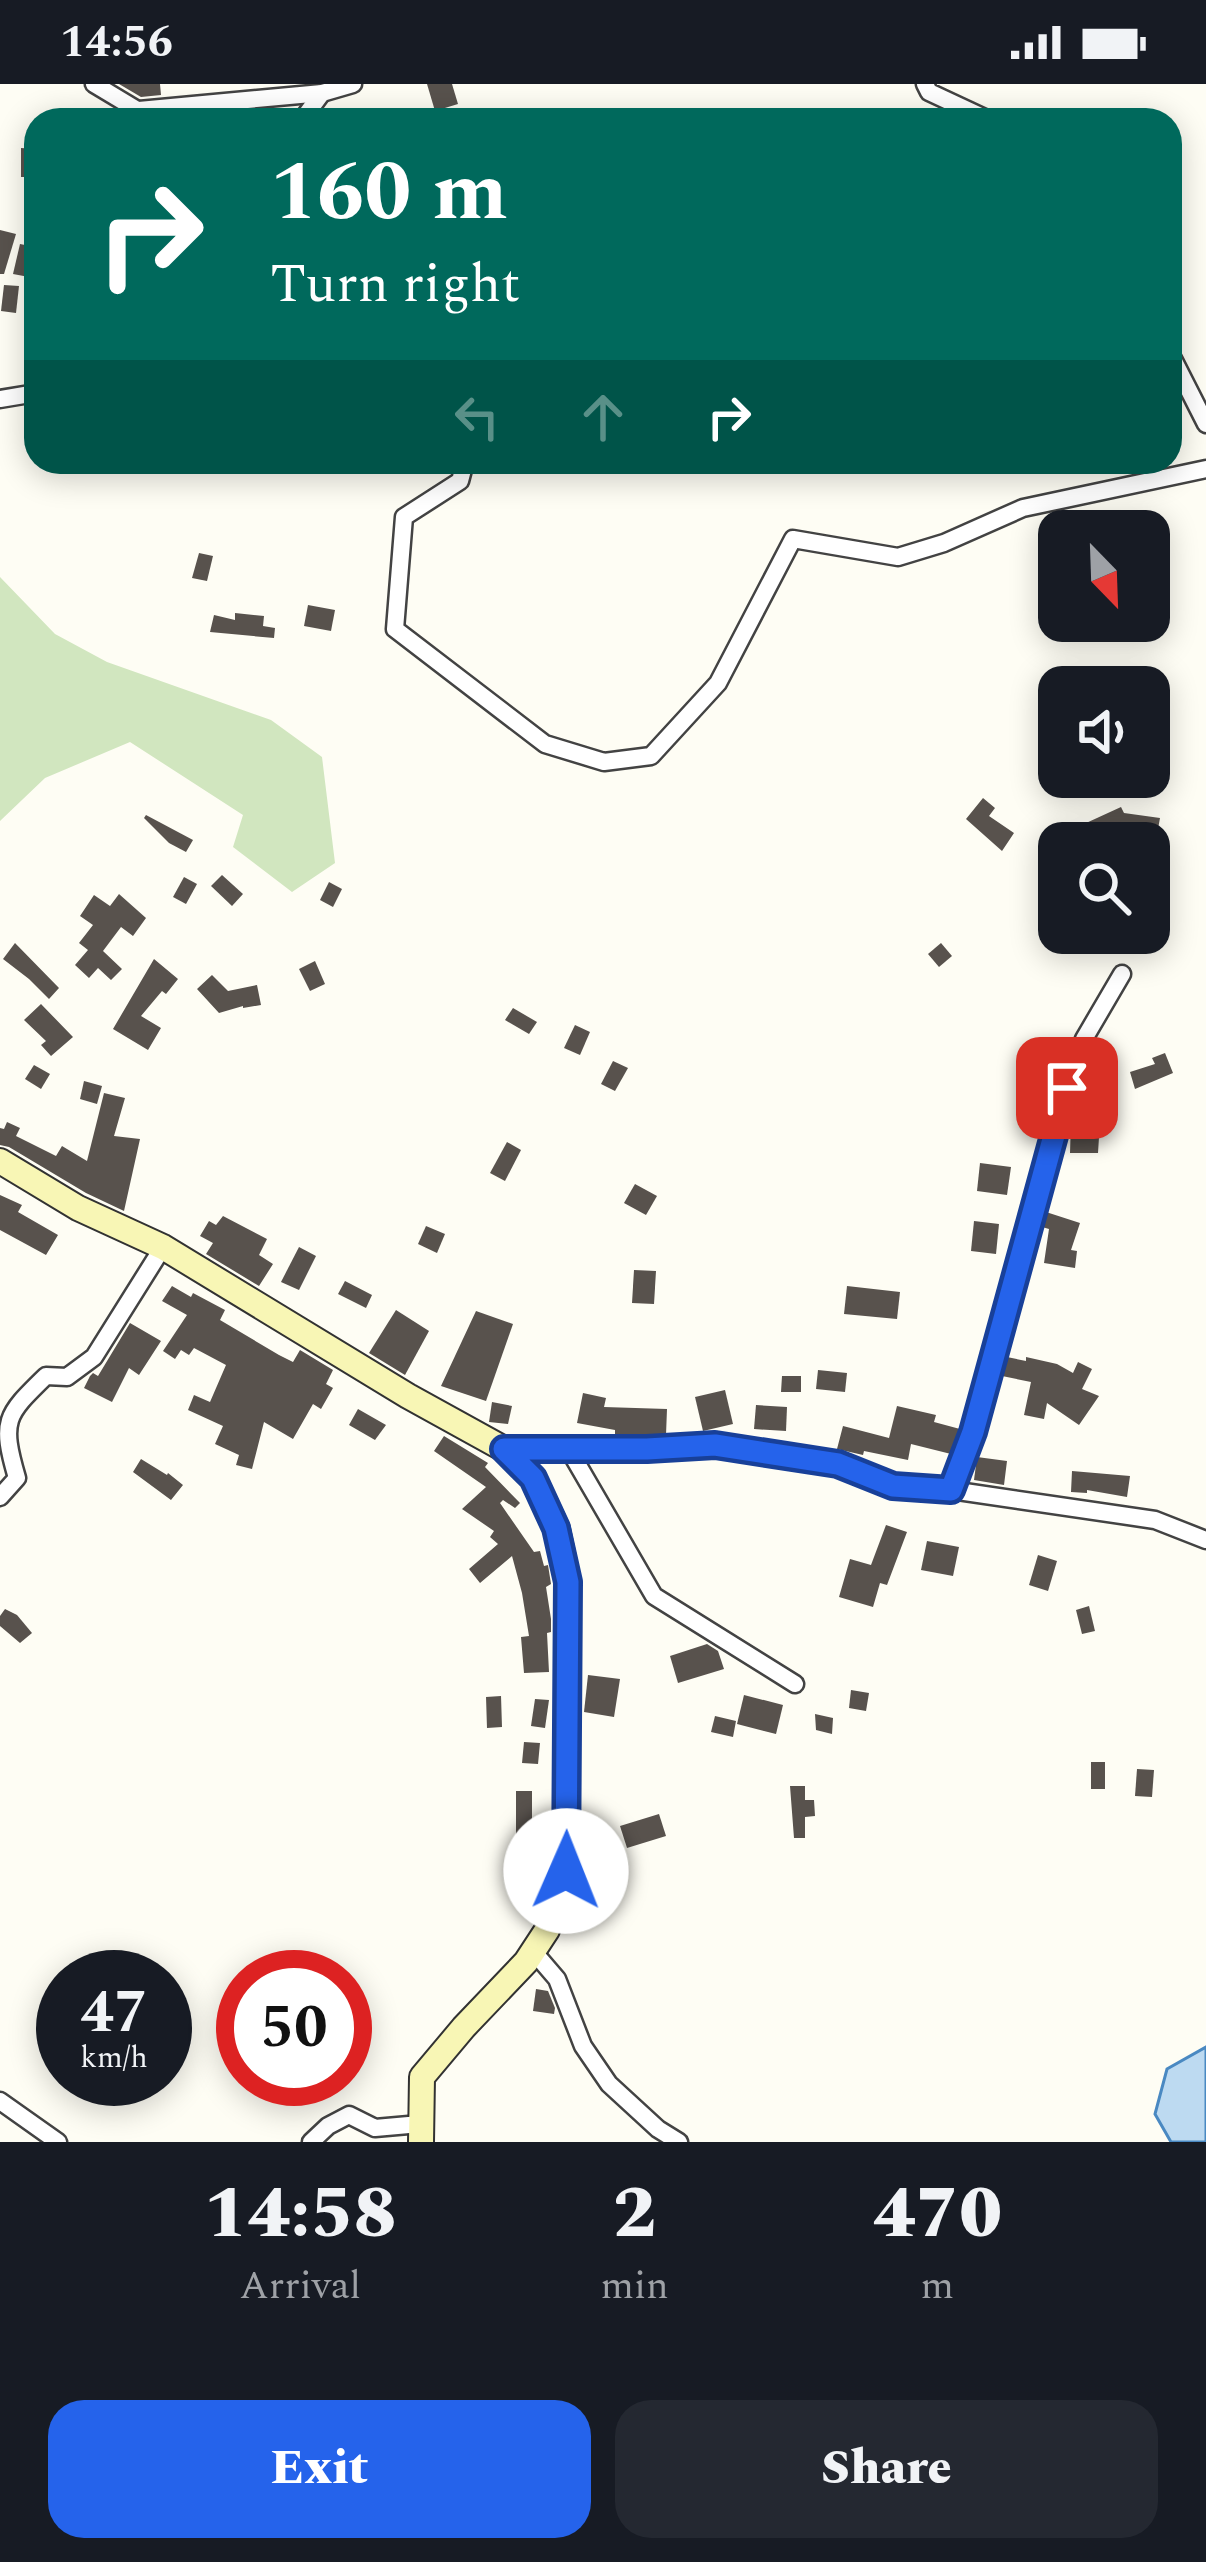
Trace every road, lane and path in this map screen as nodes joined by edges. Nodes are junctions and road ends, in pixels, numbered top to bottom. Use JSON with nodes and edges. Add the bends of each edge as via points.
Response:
{"nodes":[{"id":1,"x":94,"y":84,"type":"edge"},
{"id":2,"x":353,"y":84,"type":"edge"},
{"id":3,"x":925,"y":84,"type":"edge"},
{"id":4,"x":322,"y":93,"type":"junction"},
{"id":5,"x":133,"y":108,"type":"edge"},
{"id":6,"x":201,"y":108,"type":"edge"},
{"id":7,"x":311,"y":108,"type":"edge"},
{"id":8,"x":963,"y":108,"type":"edge"},
{"id":9,"x":1182,"y":377,"type":"edge"},
{"id":10,"x":1206,"y":424,"type":"edge"},
{"id":11,"x":1206,"y":469,"type":"edge"},
{"id":12,"x":462,"y":474,"type":"edge"},
{"id":13,"x":1122,"y":974,"type":"dead end"},
{"id":14,"x":0,"y":1161,"type":"edge"},
{"id":15,"x":163,"y":1247,"type":"junction"},
{"id":16,"x":568,"y":1448,"type":"junction"},
{"id":17,"x":504,"y":1449,"type":"junction"},
{"id":18,"x":951,"y":1490,"type":"junction"},
{"id":19,"x":0,"y":1497,"type":"edge"},
{"id":20,"x":1206,"y":1540,"type":"edge"},
{"id":21,"x":795,"y":1684,"type":"dead end"},
{"id":22,"x":533,"y":1951,"type":"junction"},
{"id":23,"x":0,"y":2101,"type":"edge"},
{"id":24,"x":420,"y":2133,"type":"edge"},
{"id":25,"x":58,"y":2142,"type":"edge"},
{"id":26,"x":311,"y":2142,"type":"edge"},
{"id":27,"x":679,"y":2142,"type":"edge"}],
"edges":[{"from":1,"to":5,"type":"street"},
{"from":2,"to":4,"type":"street"},
{"from":3,"to":8,"type":"street"},
{"from":4,"to":6,"type":"street"},
{"from":4,"to":7,"type":"street"},
{"from":9,"to":10,"type":"street"},
{"from":11,"to":12,"type":"street","via":[[1023,508],[898,557],[793,539],[718,683],[650,756],[604,762],[545,744],[395,629],[404,517]]},
{"from":13,"to":18,"type":"street","via":[[1067,1088]]},
{"from":14,"to":15,"type":"main road"},
{"from":15,"to":17,"type":"main road"},
{"from":15,"to":19,"type":"street","via":[[94,1357],[68,1377],[46,1376],[10,1411],[3,1436],[16,1478]]},
{"from":16,"to":17,"type":"street"},
{"from":16,"to":18,"type":"street","via":[[715,1445],[838,1464],[893,1486]]},
{"from":16,"to":21,"type":"street","via":[[654,1596]]},
{"from":17,"to":22,"type":"main road","via":[[533,1478],[568,1582],[566,1871]]},
{"from":18,"to":20,"type":"street","via":[[1155,1520]]},
{"from":22,"to":24,"type":"main road","via":[[422,2077]]},
{"from":22,"to":27,"type":"street","via":[[557,1979],[583,2046],[609,2084]]},
{"from":23,"to":25,"type":"street"},
{"from":24,"to":26,"type":"street","via":[[375,2128],[349,2115]]}]}
